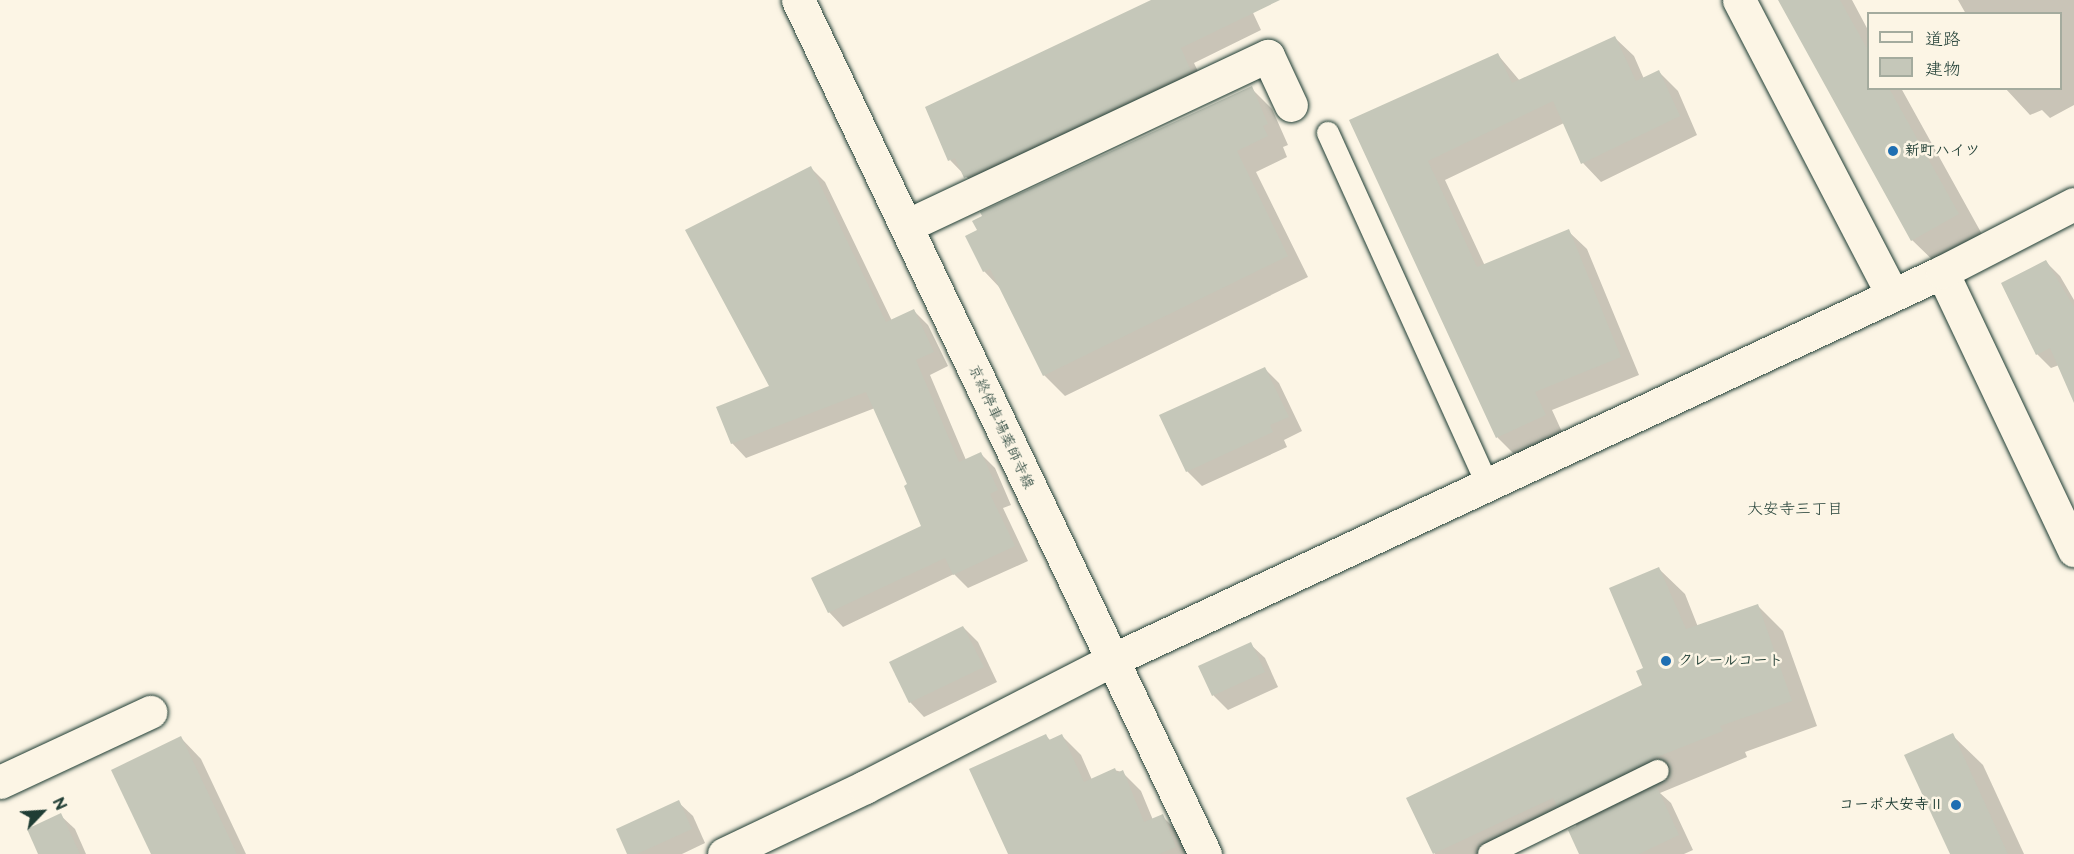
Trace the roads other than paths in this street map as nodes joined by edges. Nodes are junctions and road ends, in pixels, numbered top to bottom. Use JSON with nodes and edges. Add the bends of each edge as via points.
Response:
{"nodes":[{"id":1,"x":798,"y":0,"type":"edge"},
{"id":2,"x":1739,"y":0,"type":"edge"},
{"id":3,"x":1291,"y":105,"type":"dead end"},
{"id":4,"x":1328,"y":133,"type":"dead end"},
{"id":5,"x":2074,"y":204,"type":"edge"},
{"id":6,"x":906,"y":226,"type":"junction"},
{"id":7,"x":1942,"y":272,"type":"junction"},
{"id":8,"x":1892,"y":294,"type":"junction"},
{"id":9,"x":1488,"y":484,"type":"junction"},
{"id":10,"x":2068,"y":517,"type":"edge"},
{"id":11,"x":2074,"y":550,"type":"edge"},
{"id":12,"x":1112,"y":660,"type":"junction"},
{"id":13,"x":150,"y":712,"type":"dead end"},
{"id":14,"x":1658,"y":771,"type":"dead end"},
{"id":15,"x":0,"y":782,"type":"edge"},
{"id":16,"x":724,"y":854,"type":"edge"},
{"id":17,"x":1205,"y":854,"type":"edge"},
{"id":18,"x":1489,"y":854,"type":"edge"}],
"edges":[{"from":1,"to":6,"type":"street","name":"京終停車場薬師寺線"},
{"from":2,"to":8,"type":"street"},
{"from":3,"to":6,"type":"street","via":[[1268,56]]},
{"from":4,"to":9,"type":"lane"},
{"from":5,"to":7,"type":"street"},
{"from":6,"to":12,"type":"street","name":"京終停車場薬師寺線"},
{"from":7,"to":8,"type":"street"},
{"from":7,"to":10,"type":"street"},
{"from":8,"to":9,"type":"street"},
{"from":9,"to":12,"type":"street"},
{"from":10,"to":11,"type":"street"},
{"from":12,"to":16,"type":"street","via":[[865,788]]},
{"from":12,"to":17,"type":"street","name":"京終停車場薬師寺線"},
{"from":13,"to":15,"type":"street"},
{"from":14,"to":18,"type":"lane"}]}
